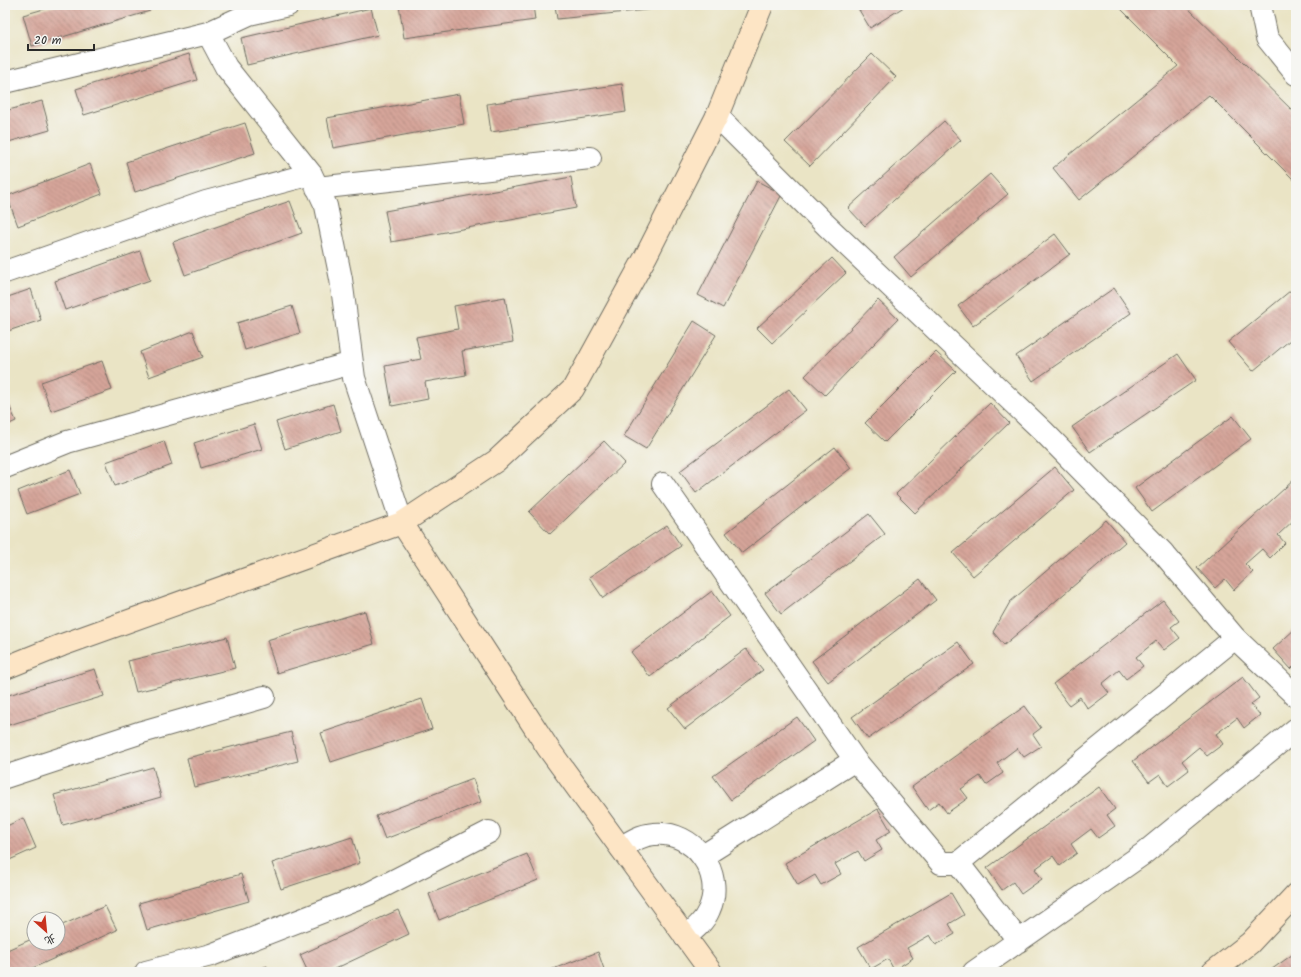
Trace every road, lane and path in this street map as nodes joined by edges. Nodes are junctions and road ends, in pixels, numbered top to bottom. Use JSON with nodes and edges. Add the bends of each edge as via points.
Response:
{"nodes":[{"id":1,"x":288,"y":5,"type":"edge"},
{"id":2,"x":762,"y":5,"type":"edge"},
{"id":3,"x":1260,"y":5,"type":"edge"},
{"id":4,"x":208,"y":33,"type":"junction"},
{"id":5,"x":1296,"y":74,"type":"edge"},
{"id":6,"x":5,"y":82,"type":"edge"},
{"id":7,"x":717,"y":116,"type":"junction"},
{"id":8,"x":590,"y":158,"type":"dead end"},
{"id":9,"x":314,"y":181,"type":"junction"},
{"id":10,"x":5,"y":272,"type":"edge"},
{"id":11,"x":352,"y":363,"type":"junction"},
{"id":12,"x":5,"y":467,"type":"edge"},
{"id":13,"x":663,"y":484,"type":"dead end"},
{"id":14,"x":402,"y":523,"type":"junction"},
{"id":15,"x":1235,"y":638,"type":"junction"},
{"id":16,"x":5,"y":668,"type":"edge"},
{"id":17,"x":1296,"y":696,"type":"edge"},
{"id":18,"x":264,"y":697,"type":"dead end"},
{"id":19,"x":1296,"y":729,"type":"edge"},
{"id":20,"x":855,"y":760,"type":"junction"},
{"id":21,"x":5,"y":778,"type":"edge"},
{"id":22,"x":489,"y":832,"type":"dead end"},
{"id":23,"x":621,"y":848,"type":"junction"},
{"id":24,"x":703,"y":856,"type":"junction"},
{"id":25,"x":958,"y":863,"type":"junction"},
{"id":26,"x":1296,"y":894,"type":"edge"},
{"id":27,"x":685,"y":937,"type":"junction"},
{"id":28,"x":1018,"y":941,"type":"junction"},
{"id":29,"x":146,"y":972,"type":"edge"},
{"id":30,"x":711,"y":972,"type":"edge"},
{"id":31,"x":974,"y":972,"type":"edge"},
{"id":32,"x":1213,"y":972,"type":"edge"}],
"edges":[{"from":1,"to":4,"type":"street","via":[[249,14]]},
{"from":2,"to":7,"type":"street"},
{"from":3,"to":5,"type":"street","via":[[1267,38]]},
{"from":4,"to":6,"type":"street"},
{"from":4,"to":9,"type":"street","via":[[226,67]]},
{"from":7,"to":14,"type":"street","via":[[646,256],[573,389],[496,461]]},
{"from":7,"to":15,"type":"street","via":[[827,226],[1043,431],[1163,553]]},
{"from":8,"to":9,"type":"street"},
{"from":9,"to":10,"type":"street","via":[[206,202]]},
{"from":9,"to":11,"type":"street","via":[[326,206],[341,279]]},
{"from":11,"to":12,"type":"street","via":[[67,442]]},
{"from":11,"to":14,"type":"street","via":[[354,378]]},
{"from":13,"to":20,"type":"street"},
{"from":14,"to":16,"type":"street"},
{"from":14,"to":23,"type":"street","via":[[548,748]]},
{"from":15,"to":17,"type":"street"},
{"from":15,"to":25,"type":"street"},
{"from":18,"to":21,"type":"street","via":[[142,732]]},
{"from":19,"to":28,"type":"street","via":[[1143,854]]},
{"from":20,"to":24,"type":"street"},
{"from":20,"to":25,"type":"street","via":[[941,863]]},
{"from":22,"to":29,"type":"street","via":[[368,894],[211,955]]},
{"from":23,"to":24,"type":"street","via":[[636,838],[654,834],[673,835],[690,843]]},
{"from":23,"to":27,"type":"street"},
{"from":24,"to":27,"type":"street","via":[[712,873],[714,891],[710,909],[700,925]]},
{"from":25,"to":28,"type":"street"},
{"from":26,"to":32,"type":"street","via":[[1250,942]]},
{"from":27,"to":30,"type":"street"},
{"from":28,"to":31,"type":"street"}]}
